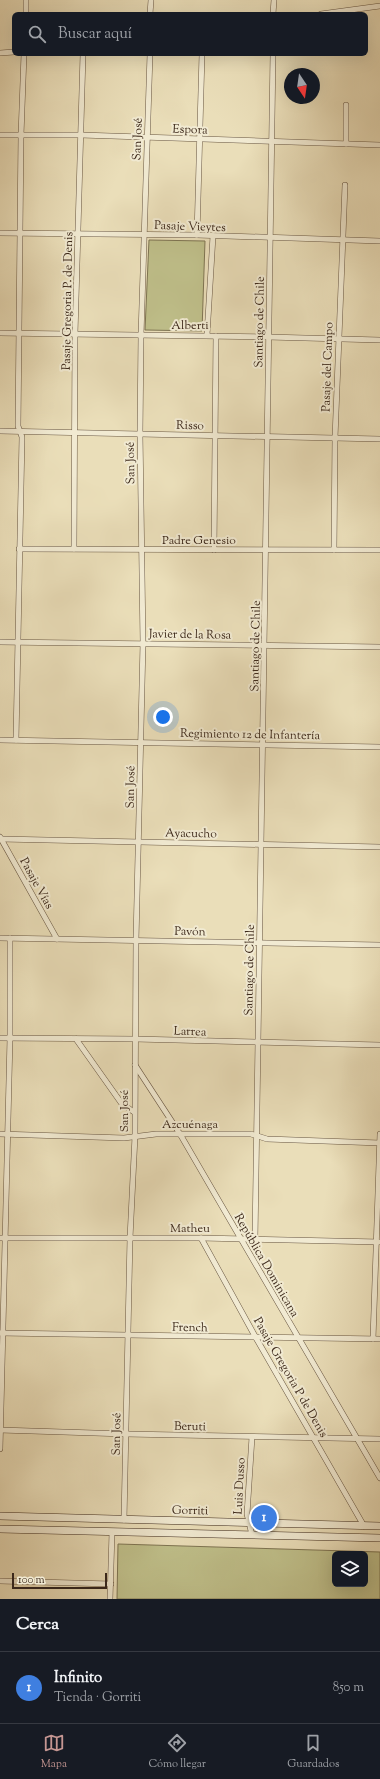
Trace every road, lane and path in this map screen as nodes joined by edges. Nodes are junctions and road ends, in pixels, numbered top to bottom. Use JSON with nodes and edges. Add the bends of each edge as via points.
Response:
{"nodes":[{"id":1,"x":26,"y":0,"type":"edge"},
{"id":2,"x":151,"y":0,"type":"edge"},
{"id":3,"x":274,"y":0,"type":"edge"},
{"id":4,"x":380,"y":6,"type":"edge"},
{"id":5,"x":26,"y":12,"type":"edge"},
{"id":6,"x":150,"y":12,"type":"edge"},
{"id":7,"x":273,"y":12,"type":"edge"},
{"id":8,"x":336,"y":12,"type":"edge"},
{"id":9,"x":12,"y":52,"type":"edge"},
{"id":10,"x":0,"y":53,"type":"edge"},
{"id":11,"x":24,"y":56,"type":"edge"},
{"id":12,"x":83,"y":56,"type":"edge"},
{"id":13,"x":150,"y":56,"type":"edge"},
{"id":14,"x":202,"y":56,"type":"edge"},
{"id":15,"x":272,"y":56,"type":"edge"},
{"id":16,"x":346,"y":105,"type":"dead end"},
{"id":17,"x":0,"y":135,"type":"edge"},
{"id":18,"x":21,"y":135,"type":"junction"},
{"id":19,"x":81,"y":135,"type":"junction"},
{"id":20,"x":147,"y":137,"type":"junction"},
{"id":21,"x":199,"y":139,"type":"junction"},
{"id":22,"x":271,"y":143,"type":"junction"},
{"id":23,"x":346,"y":144,"type":"junction"},
{"id":24,"x":380,"y":145,"type":"edge"},
{"id":25,"x":345,"y":185,"type":"dead end"},
{"id":26,"x":0,"y":233,"type":"edge"},
{"id":27,"x":78,"y":233,"type":"junction"},
{"id":28,"x":20,"y":234,"type":"junction"},
{"id":29,"x":144,"y":234,"type":"junction"},
{"id":30,"x":197,"y":235,"type":"junction"},
{"id":31,"x":213,"y":236,"type":"junction"},
{"id":32,"x":270,"y":238,"type":"junction"},
{"id":33,"x":344,"y":240,"type":"junction"},
{"id":34,"x":380,"y":241,"type":"edge"},
{"id":35,"x":0,"y":333,"type":"edge"},
{"id":36,"x":19,"y":333,"type":"junction"},
{"id":37,"x":76,"y":334,"type":"junction"},
{"id":38,"x":141,"y":335,"type":"junction"},
{"id":39,"x":207,"y":336,"type":"junction"},
{"id":40,"x":216,"y":336,"type":"junction"},
{"id":41,"x":268,"y":337,"type":"junction"},
{"id":42,"x":338,"y":339,"type":"junction"},
{"id":43,"x":380,"y":340,"type":"edge"},
{"id":44,"x":0,"y":431,"type":"edge"},
{"id":45,"x":20,"y":432,"type":"junction"},
{"id":46,"x":74,"y":433,"type":"junction"},
{"id":47,"x":140,"y":434,"type":"junction"},
{"id":48,"x":214,"y":436,"type":"junction"},
{"id":49,"x":267,"y":437,"type":"junction"},
{"id":50,"x":335,"y":438,"type":"junction"},
{"id":51,"x":380,"y":439,"type":"edge"},
{"id":52,"x":19,"y":549,"type":"junction"},
{"id":53,"x":74,"y":549,"type":"junction"},
{"id":54,"x":142,"y":549,"type":"junction"},
{"id":55,"x":214,"y":550,"type":"junction"},
{"id":56,"x":266,"y":550,"type":"junction"},
{"id":57,"x":334,"y":550,"type":"junction"},
{"id":58,"x":380,"y":550,"type":"edge"},
{"id":59,"x":0,"y":642,"type":"edge"},
{"id":60,"x":17,"y":642,"type":"junction"},
{"id":61,"x":142,"y":643,"type":"junction"},
{"id":62,"x":265,"y":646,"type":"junction"},
{"id":63,"x":380,"y":647,"type":"edge"},
{"id":64,"x":0,"y":740,"type":"edge"},
{"id":65,"x":16,"y":740,"type":"junction"},
{"id":66,"x":140,"y":742,"type":"junction"},
{"id":67,"x":263,"y":745,"type":"junction"},
{"id":68,"x":380,"y":747,"type":"edge"},
{"id":69,"x":1,"y":837,"type":"edge"},
{"id":70,"x":139,"y":842,"type":"junction"},
{"id":71,"x":261,"y":844,"type":"junction"},
{"id":72,"x":380,"y":847,"type":"edge"},
{"id":73,"x":0,"y":938,"type":"edge"},
{"id":74,"x":10,"y":938,"type":"junction"},
{"id":75,"x":57,"y":939,"type":"junction"},
{"id":76,"x":136,"y":940,"type":"junction"},
{"id":77,"x":259,"y":942,"type":"junction"},
{"id":78,"x":380,"y":945,"type":"edge"},
{"id":79,"x":0,"y":1038,"type":"edge"},
{"id":80,"x":10,"y":1038,"type":"junction"},
{"id":81,"x":76,"y":1039,"type":"junction"},
{"id":82,"x":135,"y":1039,"type":"junction"},
{"id":83,"x":257,"y":1043,"type":"junction"},
{"id":84,"x":380,"y":1045,"type":"edge"},
{"id":85,"x":135,"y":1064,"type":"junction"},
{"id":86,"x":134,"y":1112,"type":"junction"},
{"id":87,"x":0,"y":1134,"type":"edge"},
{"id":88,"x":180,"y":1134,"type":"junction"},
{"id":89,"x":380,"y":1134,"type":"edge"},
{"id":90,"x":7,"y":1135,"type":"junction"},
{"id":91,"x":135,"y":1136,"type":"junction"},
{"id":92,"x":258,"y":1136,"type":"junction"},
{"id":93,"x":380,"y":1143,"type":"edge"},
{"id":94,"x":2,"y":1238,"type":"edge"},
{"id":95,"x":130,"y":1238,"type":"junction"},
{"id":96,"x":201,"y":1238,"type":"junction"},
{"id":97,"x":240,"y":1239,"type":"junction"},
{"id":98,"x":255,"y":1239,"type":"junction"},
{"id":99,"x":378,"y":1242,"type":"edge"},
{"id":100,"x":1,"y":1333,"type":"edge"},
{"id":101,"x":128,"y":1336,"type":"junction"},
{"id":102,"x":256,"y":1338,"type":"junction"},
{"id":103,"x":298,"y":1338,"type":"junction"},
{"id":104,"x":373,"y":1339,"type":"junction"},
{"id":105,"x":380,"y":1339,"type":"edge"},
{"id":106,"x":0,"y":1430,"type":"edge"},
{"id":107,"x":126,"y":1434,"type":"junction"},
{"id":108,"x":252,"y":1437,"type":"junction"},
{"id":109,"x":314,"y":1437,"type":"junction"},
{"id":110,"x":357,"y":1438,"type":"junction"},
{"id":111,"x":380,"y":1439,"type":"edge"},
{"id":112,"x":0,"y":1449,"type":"edge"},
{"id":113,"x":380,"y":1478,"type":"edge"},
{"id":114,"x":0,"y":1516,"type":"edge"},
{"id":115,"x":124,"y":1520,"type":"junction"},
{"id":116,"x":248,"y":1522,"type":"junction"},
{"id":117,"x":364,"y":1526,"type":"junction"},
{"id":118,"x":380,"y":1526,"type":"edge"},
{"id":119,"x":0,"y":1529,"type":"edge"},
{"id":120,"x":112,"y":1532,"type":"junction"},
{"id":121,"x":252,"y":1535,"type":"junction"},
{"id":122,"x":380,"y":1538,"type":"edge"},
{"id":123,"x":0,"y":1580,"type":"edge"},
{"id":124,"x":111,"y":1584,"type":"junction"},
{"id":125,"x":110,"y":1599,"type":"edge"}],
"edges":[{"from":1,"to":5,"type":"street"},
{"from":2,"to":6,"type":"street"},
{"from":3,"to":7,"type":"street"},
{"from":4,"to":8,"type":"street"},
{"from":9,"to":10,"type":"street"},
{"from":11,"to":18,"type":"street"},
{"from":12,"to":19,"type":"street","name":"Pasaje Gregoria P. de Denis"},
{"from":13,"to":20,"type":"street","name":"San José"},
{"from":14,"to":21,"type":"street"},
{"from":15,"to":22,"type":"street","name":"Santiago de Chile"},
{"from":16,"to":23,"type":"street"},
{"from":17,"to":18,"type":"street","name":"Espora"},
{"from":18,"to":19,"type":"street","name":"Espora"},
{"from":18,"to":28,"type":"street"},
{"from":19,"to":20,"type":"street","name":"Espora"},
{"from":19,"to":27,"type":"street","name":"Pasaje Gregoria P. de Denis"},
{"from":20,"to":21,"type":"street","name":"Espora"},
{"from":20,"to":29,"type":"street","name":"San José"},
{"from":21,"to":22,"type":"street","name":"Espora"},
{"from":21,"to":30,"type":"street"},
{"from":22,"to":23,"type":"street","name":"Espora"},
{"from":22,"to":32,"type":"street","name":"Santiago de Chile"},
{"from":23,"to":24,"type":"street","name":"Espora"},
{"from":25,"to":33,"type":"street","name":"Pasaje del Campo"},
{"from":26,"to":28,"type":"street","name":"Pasaje Vieytes"},
{"from":27,"to":28,"type":"street","name":"Pasaje Vieytes"},
{"from":27,"to":29,"type":"street","name":"Pasaje Vieytes"},
{"from":27,"to":37,"type":"street","name":"Pasaje Gregoria P. de Denis"},
{"from":28,"to":36,"type":"street"},
{"from":29,"to":30,"type":"street","name":"Pasaje Vieytes"},
{"from":29,"to":38,"type":"street","name":"San José"},
{"from":30,"to":31,"type":"street","name":"Pasaje Vieytes"},
{"from":31,"to":32,"type":"street","name":"Pasaje Vieytes"},
{"from":31,"to":39,"type":"street"},
{"from":32,"to":33,"type":"street","name":"Pasaje Vieytes"},
{"from":32,"to":41,"type":"street","name":"Santiago de Chile"},
{"from":33,"to":34,"type":"street","name":"Pasaje Vieytes"},
{"from":33,"to":42,"type":"street","name":"Pasaje del Campo"},
{"from":35,"to":36,"type":"street","name":"Alberti"},
{"from":36,"to":37,"type":"street","name":"Alberti"},
{"from":36,"to":45,"type":"street"},
{"from":37,"to":38,"type":"street","name":"Alberti"},
{"from":37,"to":46,"type":"street","name":"Pasaje Gregoria P. de Denis"},
{"from":38,"to":39,"type":"street","name":"Alberti"},
{"from":38,"to":47,"type":"street","name":"San José"},
{"from":39,"to":40,"type":"street","name":"Alberti"},
{"from":40,"to":41,"type":"street","name":"Alberti"},
{"from":40,"to":48,"type":"street"},
{"from":41,"to":42,"type":"street","name":"Alberti"},
{"from":41,"to":49,"type":"street","name":"Santiago de Chile"},
{"from":42,"to":43,"type":"street","name":"Alberti"},
{"from":42,"to":50,"type":"street","name":"Pasaje del Campo"},
{"from":44,"to":45,"type":"street","name":"Risso"},
{"from":45,"to":46,"type":"street","name":"Risso"},
{"from":45,"to":52,"type":"street","via":[[22,437]]},
{"from":46,"to":47,"type":"street","name":"Risso"},
{"from":46,"to":53,"type":"street","name":"Pasaje Gregoria P. de Denis"},
{"from":47,"to":48,"type":"street","name":"Risso"},
{"from":47,"to":54,"type":"street","name":"San José"},
{"from":48,"to":49,"type":"street","name":"Risso"},
{"from":48,"to":55,"type":"street"},
{"from":49,"to":50,"type":"street","name":"Risso"},
{"from":49,"to":56,"type":"street","name":"Santiago de Chile"},
{"from":50,"to":51,"type":"street","name":"Risso"},
{"from":50,"to":57,"type":"street","name":"Pasaje del Campo"},
{"from":52,"to":53,"type":"street","name":"Padre Genesio"},
{"from":52,"to":60,"type":"street"},
{"from":53,"to":54,"type":"street","name":"Padre Genesio"},
{"from":54,"to":55,"type":"street","name":"Padre Genesio"},
{"from":54,"to":61,"type":"street","name":"San José"},
{"from":55,"to":56,"type":"street","name":"Padre Genesio"},
{"from":56,"to":57,"type":"street","name":"Padre Genesio"},
{"from":56,"to":62,"type":"street","name":"Santiago de Chile"},
{"from":57,"to":58,"type":"street","name":"Padre Genesio"},
{"from":59,"to":60,"type":"street","name":"Javier de la Rosa"},
{"from":60,"to":61,"type":"street","name":"Javier de la Rosa"},
{"from":60,"to":65,"type":"street"},
{"from":61,"to":62,"type":"street","name":"Javier de la Rosa"},
{"from":61,"to":66,"type":"street","name":"San José"},
{"from":62,"to":63,"type":"street","name":"Javier de la Rosa"},
{"from":62,"to":67,"type":"street","name":"Santiago de Chile"},
{"from":64,"to":65,"type":"street","name":"Regimiento 12 de Infantería"},
{"from":65,"to":66,"type":"street","name":"Regimiento 12 de Infantería"},
{"from":66,"to":67,"type":"street","name":"Regimiento 12 de Infantería"},
{"from":66,"to":70,"type":"street","name":"San José"},
{"from":67,"to":68,"type":"street","name":"Regimiento 12 de Infantería"},
{"from":67,"to":71,"type":"street","name":"Santiago de Chile"},
{"from":69,"to":70,"type":"street","name":"Ayacucho"},
{"from":69,"to":75,"type":"street","name":"Pasaje Vías"},
{"from":70,"to":71,"type":"street","name":"Ayacucho"},
{"from":70,"to":76,"type":"street","name":"San José"},
{"from":71,"to":72,"type":"street","name":"Ayacucho"},
{"from":71,"to":77,"type":"street","name":"Santiago de Chile"},
{"from":73,"to":74,"type":"street","name":"Pavón"},
{"from":74,"to":75,"type":"street","name":"Pavón"},
{"from":74,"to":80,"type":"street"},
{"from":75,"to":76,"type":"street","name":"Pavón"},
{"from":76,"to":77,"type":"street","name":"Pavón"},
{"from":76,"to":82,"type":"street","name":"San José"},
{"from":77,"to":78,"type":"street","name":"Pavón"},
{"from":77,"to":83,"type":"street","name":"Santiago de Chile"},
{"from":79,"to":80,"type":"street","name":"Larrea"},
{"from":80,"to":81,"type":"street","name":"Larrea"},
{"from":80,"to":90,"type":"street"},
{"from":81,"to":82,"type":"street","name":"Larrea"},
{"from":81,"to":86,"type":"street","via":[[122,1104]]},
{"from":82,"to":83,"type":"street","name":"Larrea"},
{"from":82,"to":85,"type":"street","name":"San José"},
{"from":83,"to":84,"type":"street","name":"Larrea"},
{"from":83,"to":92,"type":"street","name":"Santiago de Chile"},
{"from":85,"to":86,"type":"street","name":"San José"},
{"from":85,"to":88,"type":"street","name":"República Dominicana"},
{"from":86,"to":91,"type":"street","name":"San José"},
{"from":87,"to":90,"type":"street","name":"Azcuénaga"},
{"from":88,"to":91,"type":"street","name":"Azcuénaga"},
{"from":88,"to":92,"type":"street","name":"Azcuénaga"},
{"from":88,"to":97,"type":"street","name":"República Dominicana"},
{"from":89,"to":93,"type":"street"},
{"from":90,"to":91,"type":"street","name":"Azcuénaga","via":[[124,1138]]},
{"from":90,"to":94,"type":"street"},
{"from":91,"to":95,"type":"street","name":"San José"},
{"from":92,"to":93,"type":"street","name":"Azcuénaga","via":[[267,1139]]},
{"from":92,"to":98,"type":"street","name":"Santiago de Chile"},
{"from":93,"to":99,"type":"street"},
{"from":94,"to":95,"type":"street","name":"Matheu"},
{"from":94,"to":100,"type":"street"},
{"from":95,"to":96,"type":"street","name":"Matheu"},
{"from":95,"to":101,"type":"street","name":"San José"},
{"from":96,"to":97,"type":"street","name":"Matheu"},
{"from":96,"to":102,"type":"street","name":"Pasaje Gregoria P de Denis"},
{"from":97,"to":98,"type":"street","name":"Matheu"},
{"from":97,"to":103,"type":"street","name":"República Dominicana"},
{"from":98,"to":99,"type":"street","name":"Matheu"},
{"from":99,"to":104,"type":"street"},
{"from":100,"to":101,"type":"street","name":"French"},
{"from":100,"to":106,"type":"street"},
{"from":101,"to":102,"type":"street","name":"French"},
{"from":101,"to":107,"type":"street","name":"San José"},
{"from":102,"to":103,"type":"street","name":"French"},
{"from":102,"to":109,"type":"street","name":"Pasaje Gregoria P de Denis"},
{"from":103,"to":104,"type":"street","name":"French"},
{"from":103,"to":110,"type":"street","name":"República Dominicana"},
{"from":104,"to":105,"type":"street","name":"French"},
{"from":106,"to":107,"type":"street","name":"Beruti"},
{"from":106,"to":112,"type":"street"},
{"from":107,"to":108,"type":"street","name":"Beruti"},
{"from":107,"to":115,"type":"street","name":"San José"},
{"from":108,"to":109,"type":"street","name":"Beruti"},
{"from":108,"to":116,"type":"street","name":"Luis Dusso"},
{"from":109,"to":110,"type":"street","name":"Beruti"},
{"from":109,"to":117,"type":"street","name":"Pasaje Gregoria P de Denis"},
{"from":110,"to":111,"type":"street","name":"Beruti"},
{"from":110,"to":113,"type":"street","name":"República Dominicana"},
{"from":114,"to":115,"type":"main road","name":"Gorriti"},
{"from":115,"to":116,"type":"main road","name":"Gorriti"},
{"from":116,"to":117,"type":"main road","name":"Gorriti"},
{"from":116,"to":121,"type":"street","name":"Luis Dusso"},
{"from":117,"to":118,"type":"main road","name":"Gorriti"},
{"from":119,"to":120,"type":"main road","name":"Gorriti"},
{"from":120,"to":121,"type":"main road","name":"Gorriti"},
{"from":120,"to":124,"type":"street"},
{"from":121,"to":122,"type":"main road","name":"Gorriti"},
{"from":123,"to":124,"type":"street"},
{"from":124,"to":125,"type":"street"}]}
